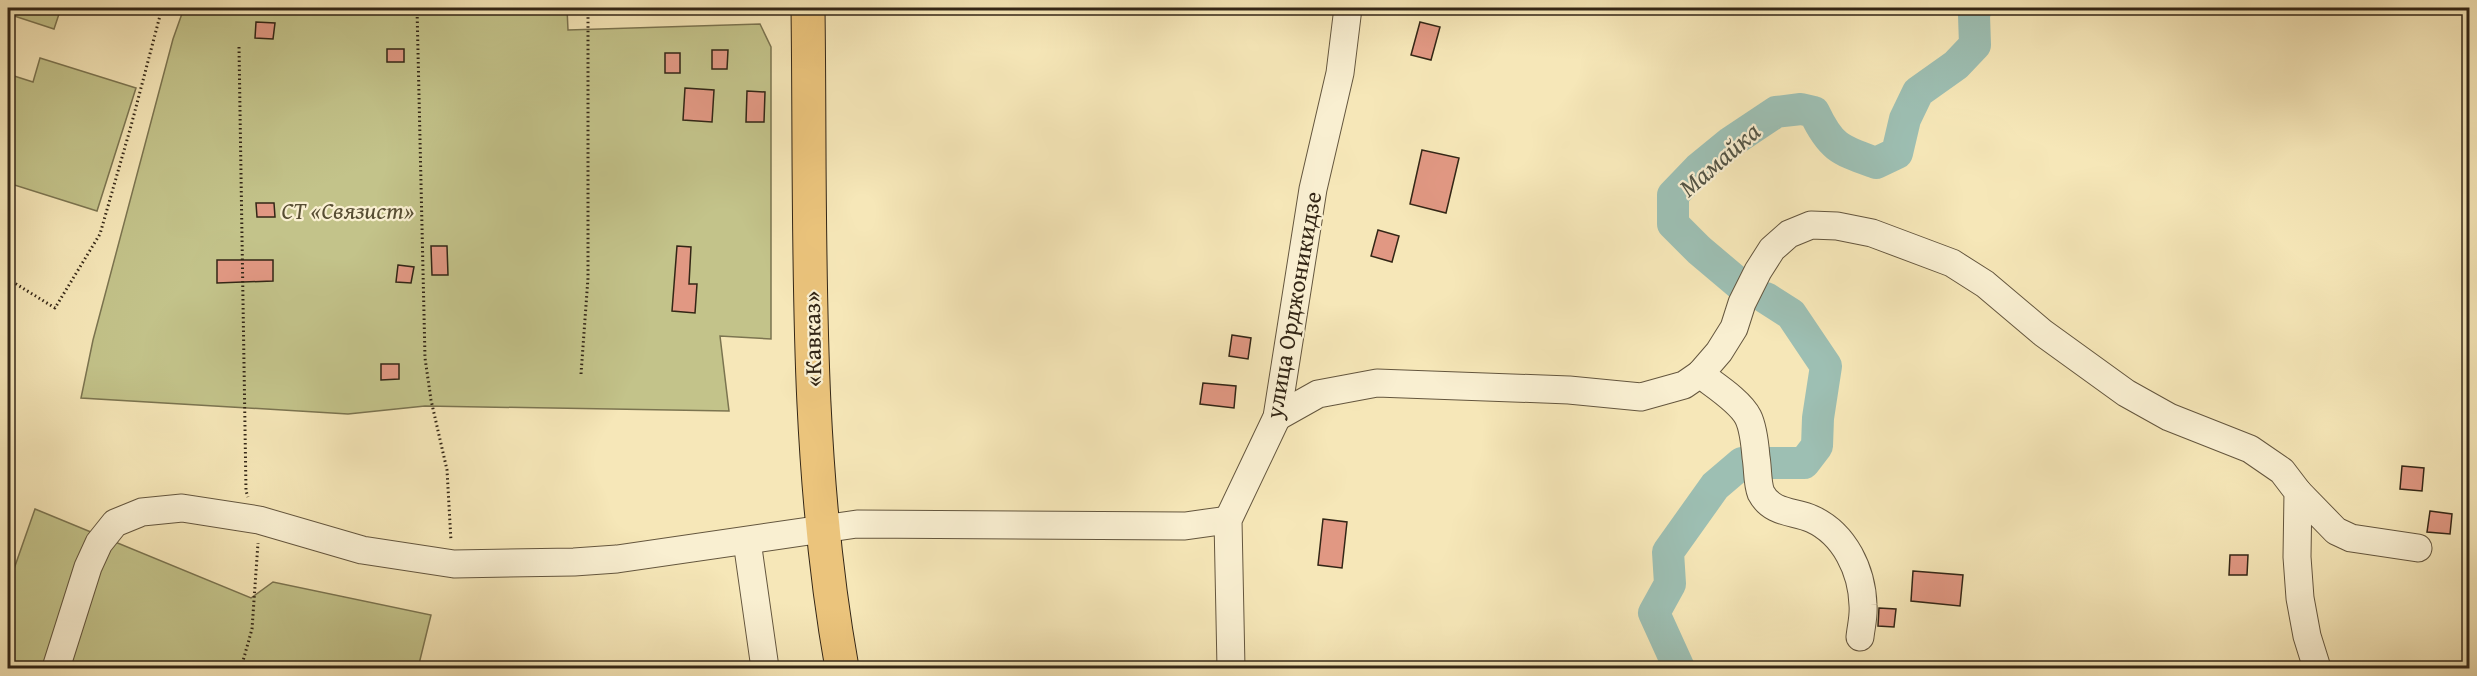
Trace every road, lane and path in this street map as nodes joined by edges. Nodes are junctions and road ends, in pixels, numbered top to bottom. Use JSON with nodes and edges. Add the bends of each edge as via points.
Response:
{"nodes":[{"id":1,"x":162,"y":8,"type":"edge"},
{"id":2,"x":417,"y":8,"type":"edge"},
{"id":3,"x":588,"y":8,"type":"edge"},
{"id":4,"x":808,"y":8,"type":"edge"},
{"id":5,"x":1348,"y":8,"type":"edge"},
{"id":6,"x":239,"y":47,"type":"dead end"},
{"id":7,"x":8,"y":279,"type":"edge"},
{"id":8,"x":581,"y":374,"type":"dead end"},
{"id":9,"x":1700,"y":374,"type":"junction"},
{"id":10,"x":1277,"y":417,"type":"junction"},
{"id":11,"x":2298,"y":492,"type":"junction"},
{"id":12,"x":259,"y":520,"type":"junction"},
{"id":13,"x":1228,"y":520,"type":"junction"},
{"id":14,"x":823,"y":530,"type":"junction"},
{"id":15,"x":747,"y":541,"type":"junction"},
{"id":16,"x":2418,"y":548,"type":"dead end"},
{"id":17,"x":454,"y":564,"type":"junction"},
{"id":18,"x":1860,"y":637,"type":"dead end"},
{"id":19,"x":56,"y":669,"type":"edge"},
{"id":20,"x":241,"y":669,"type":"edge"},
{"id":21,"x":765,"y":669,"type":"edge"},
{"id":22,"x":842,"y":669,"type":"edge"},
{"id":23,"x":1231,"y":669,"type":"edge"},
{"id":24,"x":2317,"y":669,"type":"edge"}],
"edges":[{"from":1,"to":7,"type":"path","via":[[100,234],[55,308]]},
{"from":2,"to":17,"type":"path","via":[[425,358],[447,470]]},
{"from":3,"to":8,"type":"path","via":[[588,278]]},
{"from":4,"to":14,"type":"highway","name":"«Кавказ»","via":[[813,396]]},
{"from":5,"to":10,"type":"street","name":"улица Орджоникидзе","via":[[1341,73],[1313,189]]},
{"from":6,"to":12,"type":"path","via":[[246,491]]},
{"from":9,"to":10,"type":"street","via":[[1684,385],[1641,397],[1569,390],[1377,383],[1318,394]]},
{"from":9,"to":11,"type":"street","via":[[1729,336],[1772,249],[1789,234],[1811,225],[1837,226],[1872,233],[1952,263],[2126,393],[2169,417],[2250,448],[2282,471]]},
{"from":9,"to":18,"type":"street","via":[[1748,416],[1760,491],[1769,504],[1812,519],[1834,534],[1852,557],[1864,606]]},
{"from":10,"to":13,"type":"street","name":"улица Орджоникидзе"},
{"from":11,"to":16,"type":"street","via":[[2336,531],[2360,540]]},
{"from":11,"to":24,"type":"street","via":[[2300,598]]},
{"from":12,"to":17,"type":"street","via":[[362,550]]},
{"from":12,"to":19,"type":"street","via":[[182,508],[142,512],[115,522],[88,567]]},
{"from":12,"to":20,"type":"path","via":[[252,629]]},
{"from":13,"to":14,"type":"street","via":[[1185,526],[857,524]]},
{"from":13,"to":23,"type":"street","name":"улица Орджоникидзе"},
{"from":14,"to":15,"type":"street"},
{"from":14,"to":22,"type":"highway","name":"«Кавказ»"},
{"from":15,"to":17,"type":"street","via":[[584,561]]},
{"from":15,"to":21,"type":"street"}]}
